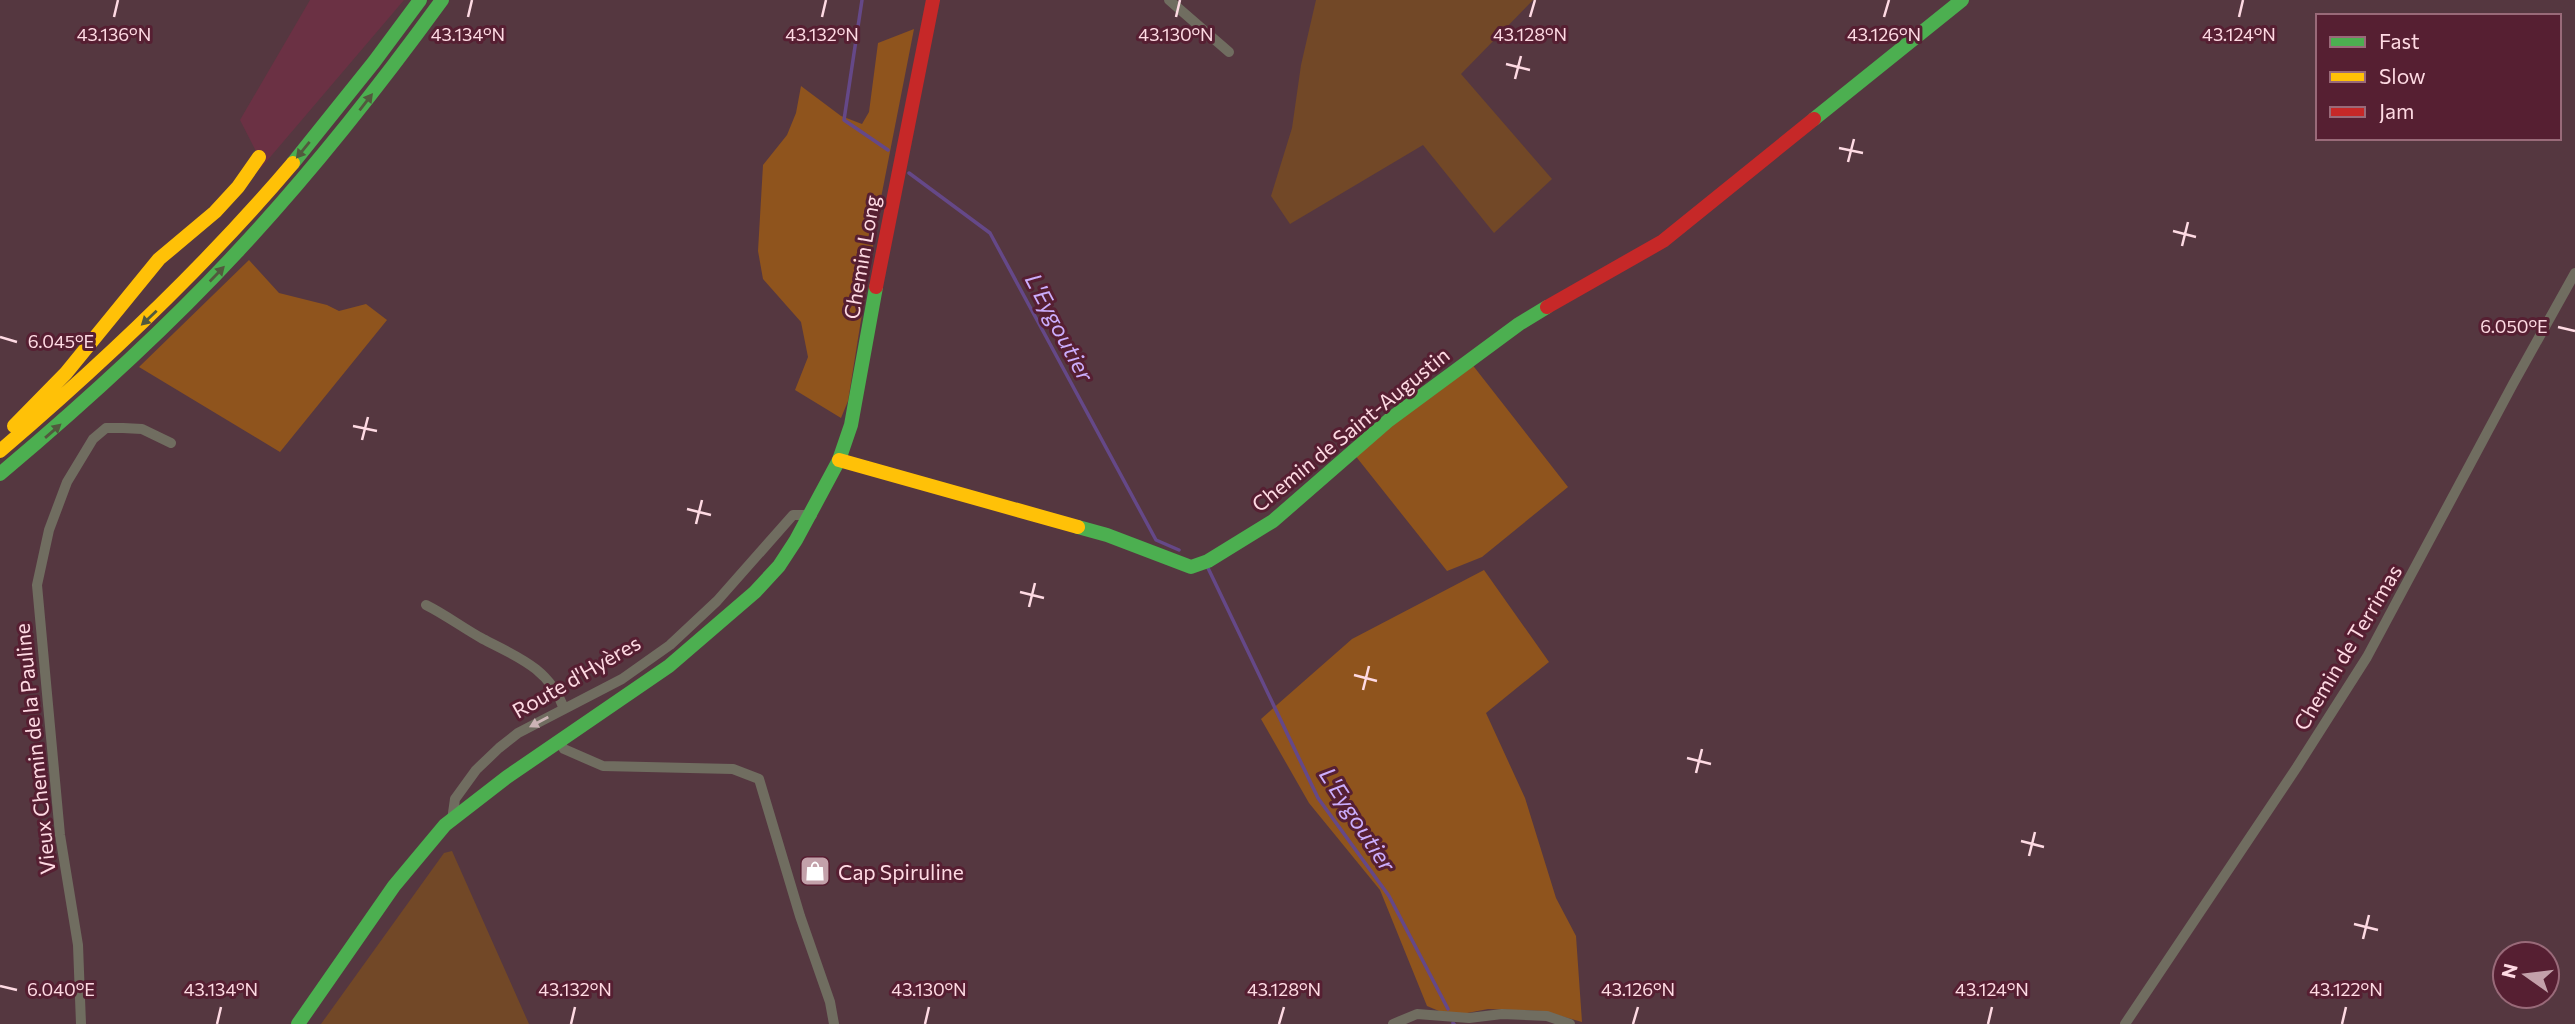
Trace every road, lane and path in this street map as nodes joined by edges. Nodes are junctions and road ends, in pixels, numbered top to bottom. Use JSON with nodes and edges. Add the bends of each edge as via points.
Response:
{"nodes":[{"id":1,"x":420,"y":0,"type":"edge"},
{"id":2,"x":442,"y":0,"type":"edge"},
{"id":3,"x":933,"y":0,"type":"edge"},
{"id":4,"x":1169,"y":0,"type":"edge"},
{"id":5,"x":1962,"y":0,"type":"edge"},
{"id":6,"x":1228,"y":52,"type":"dead end"},
{"id":7,"x":258,"y":157,"type":"dead end"},
{"id":8,"x":2575,"y":273,"type":"edge"},
{"id":9,"x":0,"y":439,"type":"edge"},
{"id":10,"x":171,"y":443,"type":"dead end"},
{"id":11,"x":0,"y":451,"type":"edge"},
{"id":12,"x":839,"y":460,"type":"junction"},
{"id":13,"x":0,"y":474,"type":"edge"},
{"id":14,"x":812,"y":514,"type":"junction"},
{"id":15,"x":796,"y":540,"type":"joint"},
{"id":16,"x":426,"y":605,"type":"dead end"},
{"id":17,"x":564,"y":709,"type":"junction"},
{"id":18,"x":559,"y":742,"type":"junction"},
{"id":19,"x":452,"y":820,"type":"junction"},
{"id":20,"x":80,"y":1024,"type":"edge"},
{"id":21,"x":298,"y":1024,"type":"edge"},
{"id":22,"x":834,"y":1024,"type":"edge"},
{"id":23,"x":1393,"y":1024,"type":"edge"},
{"id":24,"x":1570,"y":1024,"type":"edge"},
{"id":25,"x":2125,"y":1024,"type":"edge"}],
"edges":[{"from":1,"to":11,"type":"main road","one_way":true,"via":[[338,108],[226,240],[140,327]]},
{"from":13,"to":2,"type":"main road","one_way":true,"via":[[109,381],[236,254],[352,121]]},
{"from":3,"to":12,"type":"main road","name":"Chemin Long","via":[[858,394]]},
{"from":4,"to":6,"type":"street"},
{"from":5,"to":12,"type":"main road","name":"Chemin de Saint-Augustin","via":[[1663,241],[1502,336],[1389,420],[1273,521],[1208,561],[1191,567],[1107,535]]},
{"from":7,"to":9,"type":"main road","via":[[238,187],[159,258],[65,373]]},
{"from":8,"to":25,"type":"street","name":"Chemin de Terrimas","via":[[2367,657]]},
{"from":10,"to":20,"type":"street","name":"Vieux Chemin de la Pauline","via":[[142,429],[123,428],[106,428],[93,439],[67,482],[49,530],[37,584],[60,835],[78,945]]},
{"from":12,"to":14,"type":"main road","name":"Chemin Long"},
{"from":14,"to":15,"type":"main road","name":"Chemin Long"},
{"from":14,"to":17,"type":"street","name":"Route d'Hyères","via":[[793,516],[670,645],[622,680]]},
{"from":15,"to":18,"type":"main road","name":"Route d'Hyères","via":[[779,566],[734,611],[669,666]]},
{"from":16,"to":17,"type":"street","via":[[529,662],[558,692]]},
{"from":17,"to":19,"type":"street","name":"Route d'Hyères","one_way":true,"via":[[518,733],[476,770],[455,799]]},
{"from":18,"to":19,"type":"main road","name":"Route d'Hyères"},
{"from":18,"to":22,"type":"street","via":[[564,749],[603,766],[733,769],[759,779]]},
{"from":19,"to":21,"type":"main road","name":"Route d'Hyères","via":[[394,886]]},
{"from":23,"to":24,"type":"street","via":[[1417,1014],[1547,1016]]}]}
